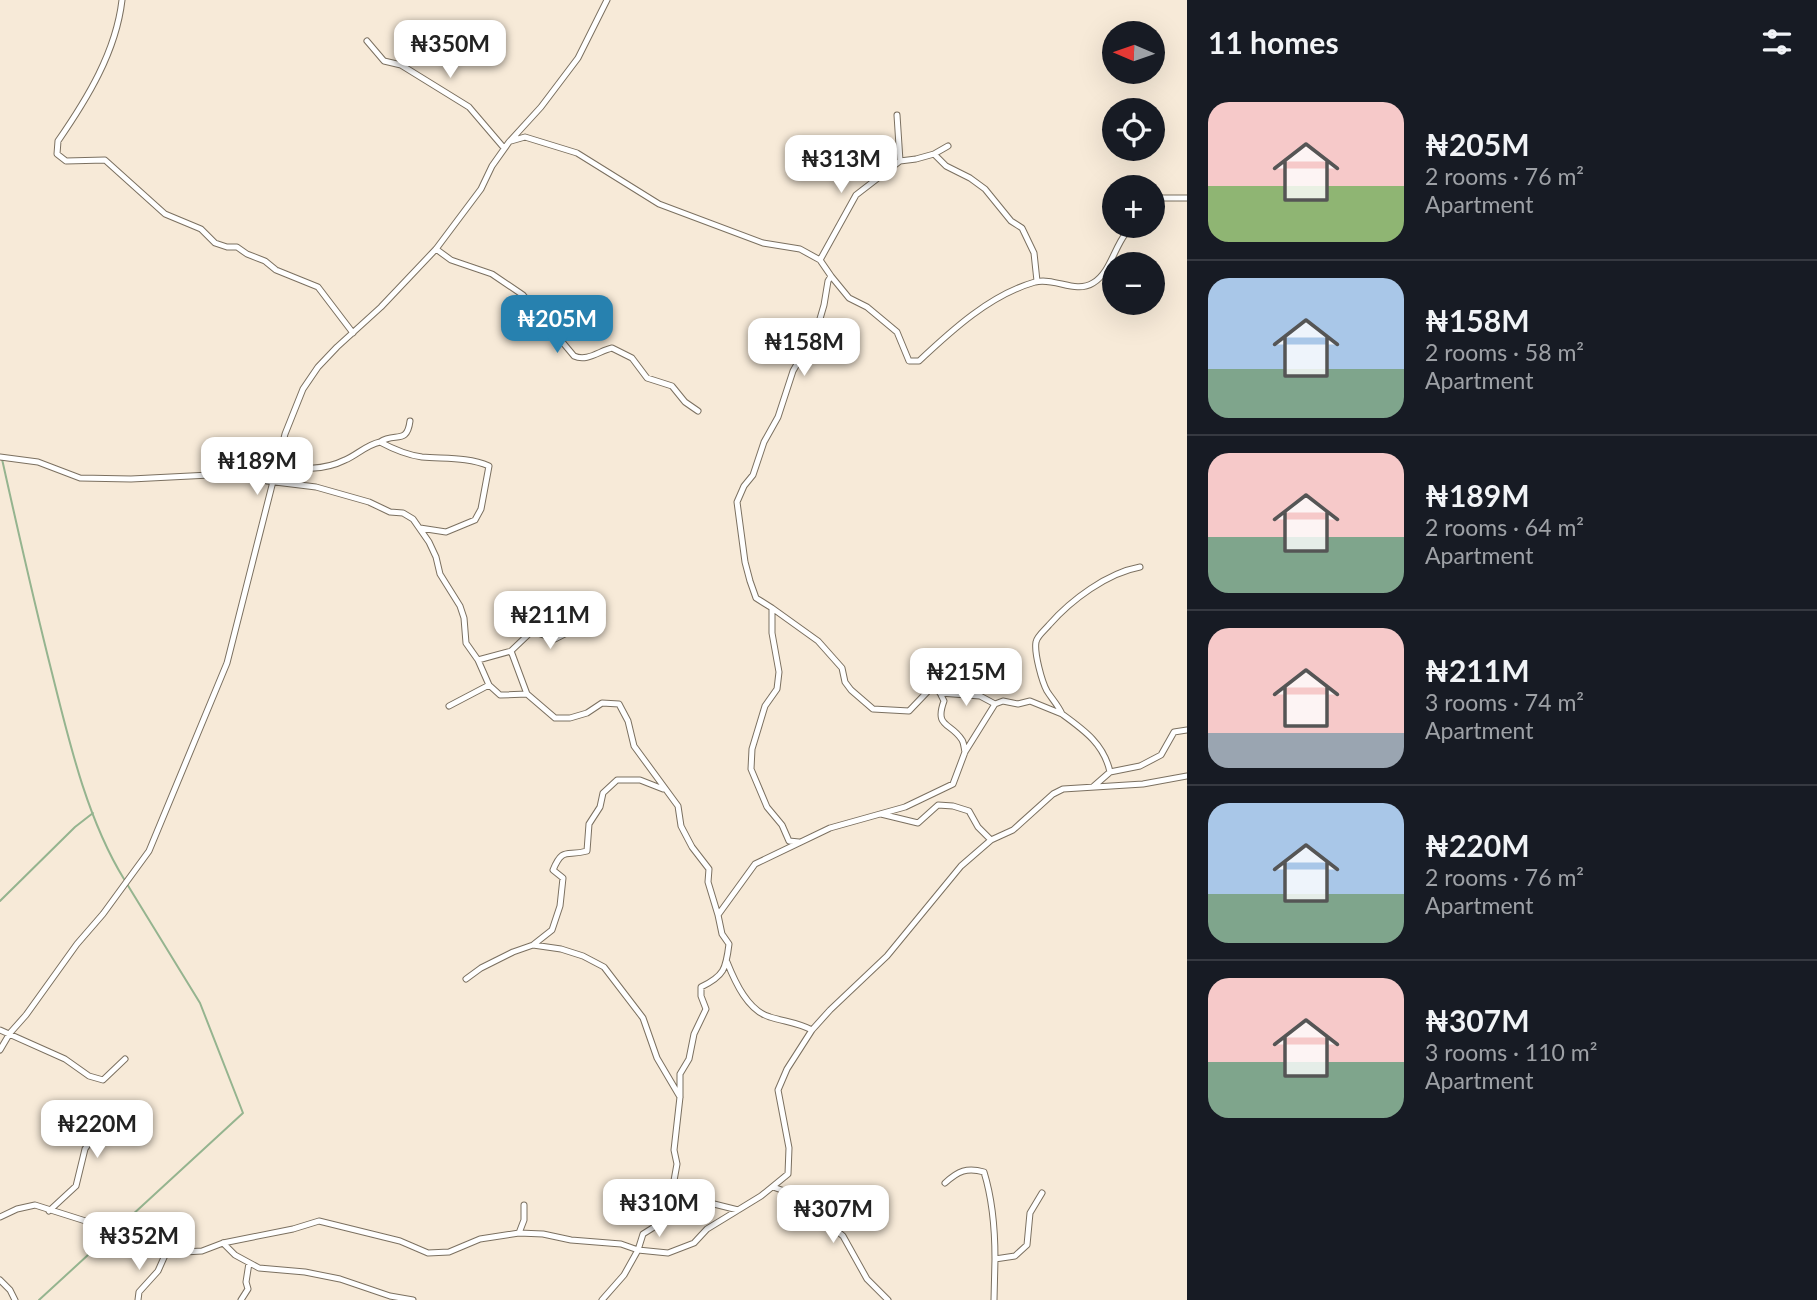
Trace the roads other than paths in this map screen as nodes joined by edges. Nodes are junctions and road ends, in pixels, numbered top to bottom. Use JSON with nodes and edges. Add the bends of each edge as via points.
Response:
{"nodes":[{"id":1,"x":122,"y":0,"type":"edge"},
{"id":2,"x":607,"y":0,"type":"edge"},
{"id":3,"x":367,"y":41,"type":"dead end"},
{"id":4,"x":897,"y":115,"type":"dead end"},
{"id":5,"x":509,"y":142,"type":"junction"},
{"id":6,"x":945,"y":147,"type":"dead end"},
{"id":7,"x":505,"y":148,"type":"junction"},
{"id":8,"x":936,"y":156,"type":"junction"},
{"id":9,"x":900,"y":161,"type":"junction"},
{"id":10,"x":1165,"y":198,"type":"edge"},
{"id":11,"x":1187,"y":198,"type":"edge"},
{"id":12,"x":1123,"y":238,"type":"edge"},
{"id":13,"x":436,"y":249,"type":"junction"},
{"id":14,"x":820,"y":260,"type":"junction"},
{"id":15,"x":831,"y":276,"type":"junction"},
{"id":16,"x":1037,"y":281,"type":"junction"},
{"id":17,"x":353,"y":332,"type":"junction"},
{"id":18,"x":698,"y":411,"type":"dead end"},
{"id":19,"x":410,"y":421,"type":"dead end"},
{"id":20,"x":380,"y":442,"type":"junction"},
{"id":21,"x":0,"y":457,"type":"edge"},
{"id":22,"x":278,"y":467,"type":"junction"},
{"id":23,"x":274,"y":481,"type":"junction"},
{"id":24,"x":420,"y":528,"type":"junction"},
{"id":25,"x":1140,"y":568,"type":"dead end"},
{"id":26,"x":772,"y":608,"type":"junction"},
{"id":27,"x":602,"y":615,"type":"dead end"},
{"id":28,"x":511,"y":651,"type":"junction"},
{"id":29,"x":478,"y":660,"type":"junction"},
{"id":30,"x":489,"y":685,"type":"junction"},
{"id":31,"x":940,"y":693,"type":"junction"},
{"id":32,"x":527,"y":694,"type":"junction"},
{"id":33,"x":995,"y":704,"type":"junction"},
{"id":34,"x":449,"y":706,"type":"dead end"},
{"id":35,"x":1062,"y":713,"type":"junction"},
{"id":36,"x":1187,"y":730,"type":"edge"},
{"id":37,"x":965,"y":752,"type":"junction"},
{"id":38,"x":1110,"y":772,"type":"junction"},
{"id":39,"x":1187,"y":776,"type":"edge"},
{"id":40,"x":1094,"y":786,"type":"junction"},
{"id":41,"x":664,"y":789,"type":"junction"},
{"id":42,"x":881,"y":814,"type":"junction"},
{"id":43,"x":990,"y":840,"type":"junction"},
{"id":44,"x":802,"y":843,"type":"junction"},
{"id":45,"x":718,"y":915,"type":"junction"},
{"id":46,"x":534,"y":945,"type":"junction"},
{"id":47,"x":727,"y":962,"type":"junction"},
{"id":48,"x":466,"y":979,"type":"dead end"},
{"id":49,"x":0,"y":1030,"type":"edge"},
{"id":50,"x":812,"y":1030,"type":"junction"},
{"id":51,"x":10,"y":1033,"type":"junction"},
{"id":52,"x":0,"y":1050,"type":"edge"},
{"id":53,"x":125,"y":1059,"type":"dead end"},
{"id":54,"x":680,"y":1097,"type":"junction"},
{"id":55,"x":80,"y":1117,"type":"dead end"},
{"id":56,"x":945,"y":1183,"type":"dead end"},
{"id":57,"x":773,"y":1186,"type":"junction"},
{"id":58,"x":672,"y":1190,"type":"junction"},
{"id":59,"x":1042,"y":1194,"type":"dead end"},
{"id":60,"x":524,"y":1205,"type":"dead end"},
{"id":61,"x":738,"y":1210,"type":"junction"},
{"id":62,"x":49,"y":1211,"type":"junction"},
{"id":63,"x":0,"y":1217,"type":"edge"},
{"id":64,"x":519,"y":1233,"type":"junction"},
{"id":65,"x":223,"y":1243,"type":"junction"},
{"id":66,"x":638,"y":1250,"type":"junction"},
{"id":67,"x":166,"y":1254,"type":"junction"},
{"id":68,"x":996,"y":1259,"type":"junction"},
{"id":69,"x":249,"y":1263,"type":"junction"},
{"id":70,"x":0,"y":1280,"type":"edge"},
{"id":71,"x":15,"y":1300,"type":"edge"},
{"id":72,"x":138,"y":1300,"type":"edge"},
{"id":73,"x":241,"y":1300,"type":"edge"},
{"id":74,"x":413,"y":1300,"type":"edge"},
{"id":75,"x":602,"y":1300,"type":"edge"},
{"id":76,"x":888,"y":1300,"type":"edge"},
{"id":77,"x":994,"y":1300,"type":"edge"}],
"edges":[{"from":1,"to":17,"type":"street","via":[[100,72],[58,141],[57,154],[66,162],[105,160],[165,214],[201,229],[215,243],[237,247],[318,287]]},
{"from":2,"to":5,"type":"street","via":[[578,58]]},
{"from":3,"to":7,"type":"street","via":[[384,61],[401,65],[469,107]]},
{"from":4,"to":9,"type":"street"},
{"from":5,"to":7,"type":"street"},
{"from":5,"to":14,"type":"street","via":[[525,137],[577,153],[659,204],[763,243],[800,249]]},
{"from":6,"to":8,"type":"street"},
{"from":7,"to":13,"type":"street"},
{"from":8,"to":9,"type":"street"},
{"from":8,"to":16,"type":"street","via":[[985,188],[1022,228],[1034,253]]},
{"from":9,"to":14,"type":"street","via":[[856,195]]},
{"from":10,"to":11,"type":"street"},
{"from":12,"to":16,"type":"street","via":[[1093,283],[1078,287]]},
{"from":13,"to":17,"type":"street"},
{"from":13,"to":18,"type":"street","via":[[451,260],[492,274],[523,295],[574,356],[612,348],[632,358],[647,378],[672,386]]},
{"from":14,"to":15,"type":"street"},
{"from":15,"to":16,"type":"street","via":[[849,298],[897,332],[909,361],[919,361],[978,310]]},
{"from":15,"to":26,"type":"street","via":[[817,329],[793,371],[778,417],[737,502],[750,581],[756,598]]},
{"from":17,"to":22,"type":"street","via":[[303,389],[291,414]]},
{"from":19,"to":20,"type":"street","via":[[405,436]]},
{"from":20,"to":22,"type":"street","via":[[329,467]]},
{"from":20,"to":24,"type":"street","via":[[419,457],[461,458],[489,466],[475,520],[446,532]]},
{"from":21,"to":23,"type":"street","via":[[38,462],[80,478],[210,475]]},
{"from":22,"to":23,"type":"street"},
{"from":23,"to":24,"type":"street","via":[[369,502],[403,513]]},
{"from":23,"to":51,"type":"street","via":[[227,663],[149,851]]},
{"from":24,"to":29,"type":"street","via":[[445,586],[460,606],[466,643]]},
{"from":25,"to":35,"type":"street","via":[[1125,570],[1088,590],[1063,608],[1040,634],[1036,642],[1041,673]]},
{"from":26,"to":31,"type":"street","via":[[818,641],[842,668],[851,690],[873,709],[909,711],[936,685]]},
{"from":26,"to":44,"type":"street","via":[[777,689],[765,706],[752,748],[751,769],[767,807],[789,841]]},
{"from":27,"to":28,"type":"street","via":[[555,639],[532,631]]},
{"from":28,"to":29,"type":"street"},
{"from":28,"to":32,"type":"street"},
{"from":29,"to":30,"type":"street"},
{"from":30,"to":32,"type":"street","via":[[500,695]]},
{"from":30,"to":34,"type":"street"},
{"from":31,"to":33,"type":"street","via":[[980,696]]},
{"from":31,"to":37,"type":"street","via":[[942,721],[962,740]]},
{"from":32,"to":41,"type":"street","via":[[555,718],[587,713],[602,703],[619,704],[634,746]]},
{"from":33,"to":35,"type":"street","via":[[1030,701]]},
{"from":33,"to":37,"type":"street"},
{"from":35,"to":38,"type":"street","via":[[1101,748]]},
{"from":36,"to":38,"type":"street","via":[[1174,732],[1161,755],[1151,761]]},
{"from":37,"to":42,"type":"street","via":[[953,783]]},
{"from":38,"to":40,"type":"street"},
{"from":39,"to":40,"type":"street"},
{"from":40,"to":43,"type":"street","via":[[1053,794],[1013,830]]},
{"from":41,"to":45,"type":"street","via":[[678,806],[681,826],[692,847],[709,869]]},
{"from":41,"to":46,"type":"street","via":[[640,780],[617,780],[603,793],[589,824],[587,851],[558,857],[553,870],[563,878],[559,905],[552,930]]},
{"from":42,"to":43,"type":"street","via":[[918,824],[938,805],[953,806],[969,811]]},
{"from":42,"to":44,"type":"street","via":[[830,828]]},
{"from":43,"to":50,"type":"street","via":[[961,866],[887,956]]},
{"from":44,"to":45,"type":"street","via":[[755,864]]},
{"from":45,"to":47,"type":"street","via":[[729,944]]},
{"from":46,"to":48,"type":"street"},
{"from":46,"to":54,"type":"street","via":[[561,949],[604,967],[643,1018],[657,1058]]},
{"from":47,"to":50,"type":"street","via":[[746,999],[767,1017],[796,1021]]},
{"from":47,"to":54,"type":"street","via":[[717,979],[701,987],[706,1009],[680,1074]]},
{"from":49,"to":51,"type":"street"},
{"from":50,"to":57,"type":"street","via":[[778,1090],[789,1148],[788,1174]]},
{"from":51,"to":52,"type":"street"},
{"from":51,"to":53,"type":"street","via":[[103,1080]]},
{"from":54,"to":58,"type":"street"},
{"from":55,"to":62,"type":"street","via":[[92,1120],[98,1129],[85,1149],[76,1186]]},
{"from":56,"to":68,"type":"street","via":[[970,1168],[984,1172]]},
{"from":57,"to":61,"type":"street"},
{"from":57,"to":76,"type":"street","via":[[793,1194],[843,1236],[867,1279]]},
{"from":58,"to":61,"type":"street","via":[[681,1186],[702,1201]]},
{"from":58,"to":66,"type":"street","via":[[667,1219],[643,1234]]},
{"from":59,"to":68,"type":"street","via":[[1030,1213],[1027,1245],[1015,1255]]},
{"from":60,"to":64,"type":"street"},
{"from":61,"to":66,"type":"street","via":[[694,1243],[668,1253]]},
{"from":62,"to":63,"type":"street","via":[[35,1205]]},
{"from":62,"to":67,"type":"street","via":[[136,1237]]},
{"from":64,"to":65,"type":"street","via":[[480,1239],[449,1252],[428,1253],[400,1241],[319,1221]]},
{"from":64,"to":66,"type":"street","via":[[621,1244]]},
{"from":65,"to":67,"type":"street","via":[[202,1251]]},
{"from":65,"to":69,"type":"street"},
{"from":66,"to":75,"type":"street"},
{"from":67,"to":72,"type":"street"},
{"from":68,"to":77,"type":"street"},
{"from":69,"to":73,"type":"street","via":[[248,1289]]},
{"from":69,"to":74,"type":"street","via":[[340,1279]]},
{"from":70,"to":71,"type":"street"}]}
